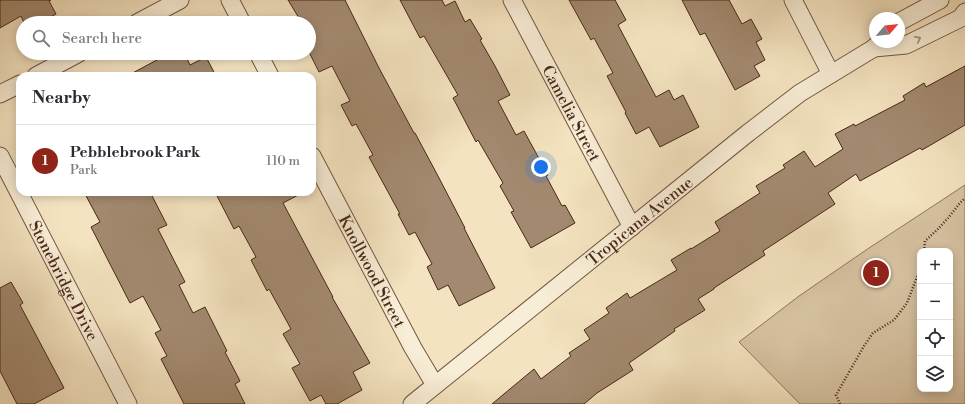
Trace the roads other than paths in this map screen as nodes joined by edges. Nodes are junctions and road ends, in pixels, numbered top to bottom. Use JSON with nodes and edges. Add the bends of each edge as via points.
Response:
{"nodes":[{"id":1,"x":180,"y":0,"type":"edge"},
{"id":2,"x":230,"y":0,"type":"edge"},
{"id":3,"x":512,"y":0,"type":"edge"},
{"id":4,"x":793,"y":0,"type":"edge"},
{"id":5,"x":940,"y":0,"type":"edge"},
{"id":6,"x":965,"y":12,"type":"edge"},
{"id":7,"x":149,"y":16,"type":"edge"},
{"id":8,"x":238,"y":16,"type":"edge"},
{"id":9,"x":905,"y":19,"type":"edge"},
{"id":10,"x":905,"y":45,"type":"edge"},
{"id":11,"x":872,"y":48,"type":"edge"},
{"id":12,"x":66,"y":60,"type":"edge"},
{"id":13,"x":262,"y":60,"type":"edge"},
{"id":14,"x":43,"y":72,"type":"edge"},
{"id":15,"x":268,"y":72,"type":"edge"},
{"id":16,"x":832,"y":74,"type":"junction"},
{"id":17,"x":16,"y":86,"type":"edge"},
{"id":18,"x":0,"y":94,"type":"edge"},
{"id":19,"x":0,"y":156,"type":"edge"},
{"id":20,"x":316,"y":164,"type":"edge"},
{"id":21,"x":16,"y":187,"type":"edge"},
{"id":22,"x":21,"y":196,"type":"edge"},
{"id":23,"x":632,"y":227,"type":"junction"},
{"id":24,"x":436,"y":385,"type":"junction"},
{"id":25,"x":128,"y":404,"type":"edge"},
{"id":26,"x":412,"y":404,"type":"edge"}],
"edges":[{"from":1,"to":7,"type":"street"},
{"from":2,"to":8,"type":"street"},
{"from":3,"to":23,"type":"street","name":"Camelia Street"},
{"from":4,"to":16,"type":"street"},
{"from":5,"to":9,"type":"street"},
{"from":10,"to":6,"type":"street","name":"Tropicana Avenue","one_way":true,"via":[[960,18]]},
{"from":11,"to":16,"type":"street","name":"Tropicana Avenue"},
{"from":12,"to":14,"type":"street"},
{"from":13,"to":15,"type":"street"},
{"from":16,"to":23,"type":"street","name":"Tropicana Avenue","via":[[800,93]]},
{"from":17,"to":18,"type":"street"},
{"from":19,"to":21,"type":"street","name":"Stonebridge Drive"},
{"from":20,"to":24,"type":"street","name":"Knollwood Street","via":[[413,348]]},
{"from":22,"to":25,"type":"street","name":"Stonebridge Drive"},
{"from":23,"to":24,"type":"street","name":"Tropicana Avenue"},
{"from":24,"to":26,"type":"street","name":"Tropicana Avenue"}]}
